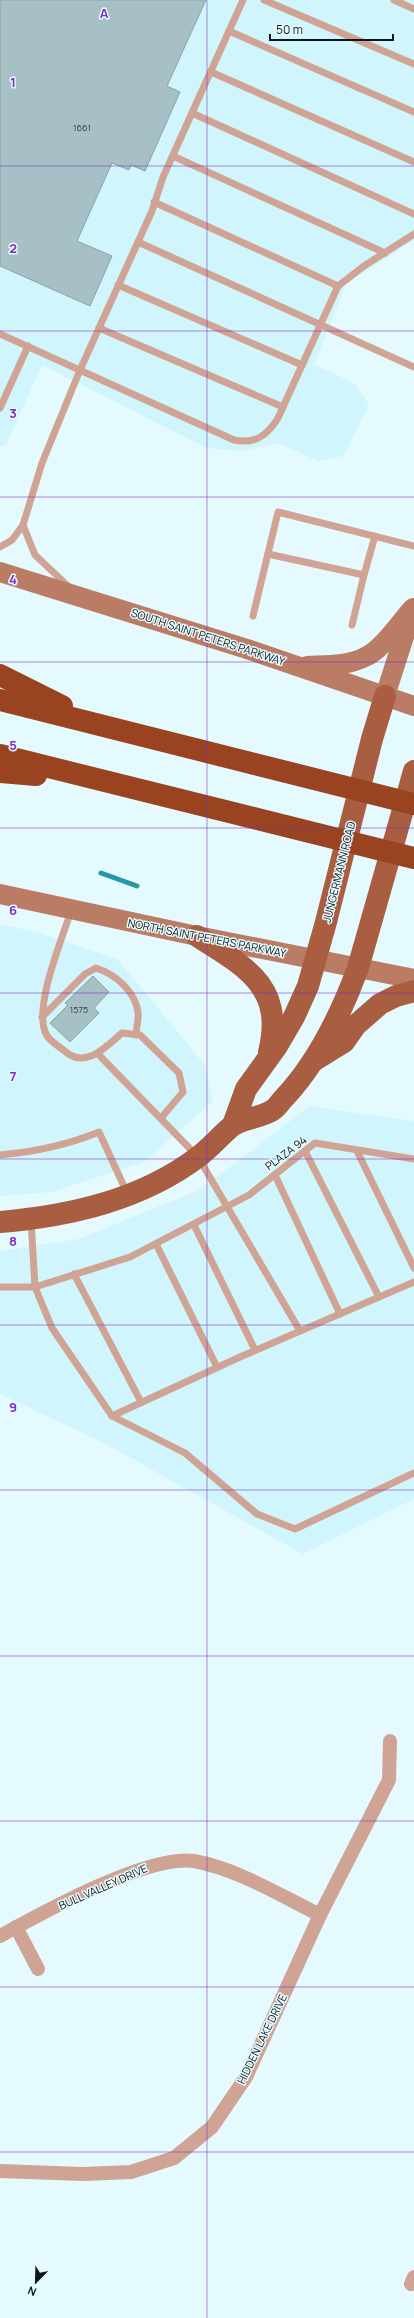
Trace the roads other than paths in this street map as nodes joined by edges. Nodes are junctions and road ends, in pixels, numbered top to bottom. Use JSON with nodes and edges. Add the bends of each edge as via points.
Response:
{"nodes":[{"id":1,"x":243,"y":0,"type":"edge"},
{"id":2,"x":264,"y":0,"type":"edge"},
{"id":3,"x":394,"y":0,"type":"edge"},
{"id":4,"x":414,"y":9,"type":"edge"},
{"id":5,"x":229,"y":32,"type":"junction"},
{"id":6,"x":414,"y":64,"type":"edge"},
{"id":7,"x":211,"y":72,"type":"junction"},
{"id":8,"x":414,"y":112,"type":"edge"},
{"id":9,"x":192,"y":113,"type":"junction"},
{"id":10,"x":173,"y":156,"type":"junction"},
{"id":11,"x":414,"y":162,"type":"edge"},
{"id":12,"x":154,"y":202,"type":"junction"},
{"id":13,"x":414,"y":214,"type":"edge"},
{"id":14,"x":414,"y":234,"type":"edge"},
{"id":15,"x":138,"y":242,"type":"junction"},
{"id":16,"x":385,"y":253,"type":"junction"},
{"id":17,"x":118,"y":285,"type":"junction"},
{"id":18,"x":338,"y":286,"type":"junction"},
{"id":19,"x":320,"y":324,"type":"junction"},
{"id":20,"x":99,"y":328,"type":"junction"},
{"id":21,"x":0,"y":334,"type":"edge"},
{"id":22,"x":28,"y":346,"type":"junction"},
{"id":23,"x":302,"y":365,"type":"junction"},
{"id":24,"x":414,"y":367,"type":"edge"},
{"id":25,"x":80,"y":370,"type":"junction"},
{"id":26,"x":283,"y":407,"type":"junction"},
{"id":27,"x":0,"y":408,"type":"edge"},
{"id":28,"x":23,"y":525,"type":"junction"},
{"id":29,"x":375,"y":536,"type":"junction"},
{"id":30,"x":414,"y":546,"type":"edge"},
{"id":31,"x":0,"y":547,"type":"edge"},
{"id":32,"x":268,"y":554,"type":"junction"},
{"id":33,"x":0,"y":572,"type":"edge"},
{"id":34,"x":364,"y":575,"type":"junction"},
{"id":35,"x":82,"y":597,"type":"junction"},
{"id":36,"x":413,"y":607,"type":"edge"},
{"id":37,"x":253,"y":616,"type":"dead end"},
{"id":38,"x":352,"y":625,"type":"dead end"},
{"id":39,"x":298,"y":666,"type":"junction"},
{"id":40,"x":0,"y":674,"type":"edge"},
{"id":41,"x":385,"y":696,"type":"junction"},
{"id":42,"x":0,"y":700,"type":"edge"},
{"id":43,"x":414,"y":706,"type":"edge"},
{"id":44,"x":95,"y":724,"type":"junction"},
{"id":45,"x":0,"y":755,"type":"edge"},
{"id":46,"x":414,"y":771,"type":"edge"},
{"id":47,"x":0,"y":772,"type":"edge"},
{"id":48,"x":105,"y":781,"type":"junction"},
{"id":49,"x":414,"y":804,"type":"edge"},
{"id":50,"x":413,"y":858,"type":"edge"},
{"id":51,"x":0,"y":894,"type":"edge"},
{"id":52,"x":71,"y":910,"type":"junction"},
{"id":53,"x":197,"y":936,"type":"junction"},
{"id":54,"x":315,"y":960,"type":"junction"},
{"id":55,"x":358,"y":968,"type":"junction"},
{"id":56,"x":414,"y":979,"type":"edge"},
{"id":57,"x":414,"y":991,"type":"edge"},
{"id":58,"x":42,"y":1017,"type":"junction"},
{"id":59,"x":136,"y":1035,"type":"junction"},
{"id":60,"x":98,"y":1054,"type":"junction"},
{"id":61,"x":266,"y":1063,"type":"junction"},
{"id":62,"x":311,"y":1063,"type":"junction"},
{"id":63,"x":161,"y":1118,"type":"junction"},
{"id":64,"x":233,"y":1125,"type":"junction"},
{"id":65,"x":305,"y":1151,"type":"junction"},
{"id":66,"x":357,"y":1151,"type":"junction"},
{"id":67,"x":0,"y":1155,"type":"edge"},
{"id":68,"x":198,"y":1157,"type":"junction"},
{"id":69,"x":414,"y":1159,"type":"edge"},
{"id":70,"x":275,"y":1175,"type":"junction"},
{"id":71,"x":128,"y":1195,"type":"junction"},
{"id":72,"x":227,"y":1208,"type":"junction"},
{"id":73,"x":31,"y":1219,"type":"junction"},
{"id":74,"x":0,"y":1222,"type":"edge"},
{"id":75,"x":194,"y":1225,"type":"junction"},
{"id":76,"x":156,"y":1244,"type":"junction"},
{"id":77,"x":414,"y":1268,"type":"edge"},
{"id":78,"x":74,"y":1274,"type":"junction"},
{"id":79,"x":414,"y":1282,"type":"edge"},
{"id":80,"x":0,"y":1287,"type":"edge"},
{"id":81,"x":35,"y":1287,"type":"junction"},
{"id":82,"x":379,"y":1297,"type":"junction"},
{"id":83,"x":340,"y":1314,"type":"junction"},
{"id":84,"x":300,"y":1331,"type":"junction"},
{"id":85,"x":255,"y":1350,"type":"junction"},
{"id":86,"x":217,"y":1367,"type":"junction"},
{"id":87,"x":141,"y":1402,"type":"junction"},
{"id":88,"x":112,"y":1416,"type":"junction"},
{"id":89,"x":414,"y":1473,"type":"edge"},
{"id":90,"x":390,"y":1741,"type":"dead end"},
{"id":91,"x":320,"y":1915,"type":"junction"},
{"id":92,"x":16,"y":1927,"type":"junction"},
{"id":93,"x":0,"y":1936,"type":"edge"},
{"id":94,"x":38,"y":1969,"type":"dead end"},
{"id":95,"x":0,"y":2171,"type":"edge"}],
"edges":[{"from":1,"to":5,"type":"lane"},
{"from":2,"to":6,"type":"lane"},
{"from":3,"to":4,"type":"lane"},
{"from":5,"to":7,"type":"lane"},
{"from":5,"to":8,"type":"lane"},
{"from":7,"to":9,"type":"lane"},
{"from":7,"to":11,"type":"lane"},
{"from":9,"to":10,"type":"lane"},
{"from":9,"to":13,"type":"lane"},
{"from":10,"to":12,"type":"lane"},
{"from":10,"to":16,"type":"lane"},
{"from":12,"to":15,"type":"lane"},
{"from":12,"to":18,"type":"lane"},
{"from":14,"to":16,"type":"lane"},
{"from":15,"to":17,"type":"lane"},
{"from":15,"to":19,"type":"lane"},
{"from":16,"to":18,"type":"lane"},
{"from":17,"to":20,"type":"lane"},
{"from":17,"to":23,"type":"lane"},
{"from":18,"to":19,"type":"lane"},
{"from":19,"to":23,"type":"lane"},
{"from":19,"to":24,"type":"lane"},
{"from":20,"to":25,"type":"lane"},
{"from":20,"to":26,"type":"lane"},
{"from":21,"to":22,"type":"lane"},
{"from":22,"to":25,"type":"lane"},
{"from":22,"to":27,"type":"lane"},
{"from":23,"to":26,"type":"lane"},
{"from":25,"to":26,"type":"lane","via":[[234,440],[254,441],[263,436],[272,428]]},
{"from":25,"to":28,"type":"lane","via":[[42,463]]},
{"from":28,"to":31,"type":"lane","via":[[12,540]]},
{"from":28,"to":35,"type":"lane","via":[[35,555]]},
{"from":29,"to":30,"type":"lane"},
{"from":29,"to":32,"type":"lane","via":[[278,512]]},
{"from":29,"to":34,"type":"lane"},
{"from":32,"to":34,"type":"lane"},
{"from":32,"to":37,"type":"lane"},
{"from":33,"to":35,"type":"main road","name":"SOUTH SAINT PETERS PARKWAY"},
{"from":34,"to":38,"type":"lane"},
{"from":35,"to":39,"type":"main road","name":"SOUTH SAINT PETERS PARKWAY"},
{"from":36,"to":39,"type":"main road","via":[[378,648],[366,657],[347,663]]},
{"from":36,"to":41,"type":"main road","name":"JUNGERMANN ROAD"},
{"from":39,"to":41,"type":"main road","name":"SOUTH SAINT PETERS PARKWAY"},
{"from":40,"to":44,"type":"highway"},
{"from":41,"to":43,"type":"main road","name":"SOUTH SAINT PETERS PARKWAY"},
{"from":41,"to":54,"type":"main road","name":"JUNGERMANN ROAD"},
{"from":42,"to":44,"type":"highway"},
{"from":44,"to":49,"type":"highway"},
{"from":45,"to":48,"type":"highway"},
{"from":46,"to":55,"type":"main road","name":"JUNGERMANN ROAD"},
{"from":47,"to":48,"type":"highway"},
{"from":48,"to":50,"type":"highway"},
{"from":51,"to":52,"type":"main road","name":"NORTH SAINT PETERS PARKWAY"},
{"from":52,"to":53,"type":"main road","name":"NORTH SAINT PETERS PARKWAY"},
{"from":52,"to":58,"type":"lane","via":[[44,997]]},
{"from":53,"to":54,"type":"main road","name":"NORTH SAINT PETERS PARKWAY"},
{"from":53,"to":61,"type":"main road","via":[[246,968],[269,998],[273,1016],[273,1035]]},
{"from":54,"to":55,"type":"main road","name":"NORTH SAINT PETERS PARKWAY"},
{"from":54,"to":61,"type":"main road","name":"JUNGERMANN ROAD","via":[[308,986],[294,1017]]},
{"from":55,"to":56,"type":"main road","name":"NORTH SAINT PETERS PARKWAY"},
{"from":55,"to":62,"type":"main road","name":"JUNGERMANN ROAD","via":[[349,994]]},
{"from":57,"to":62,"type":"main road","via":[[380,1004],[356,1025],[344,1042]]},
{"from":58,"to":59,"type":"lane","via":[[85,974],[96,968],[117,978],[134,999],[138,1013]]},
{"from":58,"to":60,"type":"lane","via":[[46,1035],[70,1055],[79,1059]]},
{"from":59,"to":60,"type":"lane","via":[[122,1033]]},
{"from":59,"to":63,"type":"lane","via":[[140,1035],[179,1073],[183,1092]]},
{"from":60,"to":63,"type":"lane"},
{"from":61,"to":64,"type":"main road","name":"JUNGERMANN ROAD","via":[[246,1089]]},
{"from":62,"to":64,"type":"main road","name":"JUNGERMANN ROAD","via":[[291,1091],[272,1111]]},
{"from":63,"to":68,"type":"lane"},
{"from":64,"to":68,"type":"main road","name":"JUNGERMANN ROAD"},
{"from":65,"to":66,"type":"lane","name":"PLAZA 94","via":[[315,1143]]},
{"from":65,"to":70,"type":"lane","name":"PLAZA 94"},
{"from":65,"to":82,"type":"lane"},
{"from":66,"to":69,"type":"lane","name":"PLAZA 94"},
{"from":66,"to":77,"type":"lane"},
{"from":67,"to":71,"type":"lane","via":[[60,1146],[99,1132]]},
{"from":68,"to":71,"type":"main road","name":"JUNGERMANN ROAD","via":[[160,1180]]},
{"from":68,"to":72,"type":"lane"},
{"from":70,"to":72,"type":"lane","name":"PLAZA 94"},
{"from":70,"to":83,"type":"lane"},
{"from":71,"to":73,"type":"main road","name":"JUNGERMANN ROAD","via":[[95,1206]]},
{"from":72,"to":75,"type":"lane","name":"PLAZA 94"},
{"from":72,"to":84,"type":"lane"},
{"from":73,"to":74,"type":"main road","name":"JUNGERMANN ROAD"},
{"from":73,"to":81,"type":"lane"},
{"from":75,"to":76,"type":"lane","name":"PLAZA 94"},
{"from":75,"to":85,"type":"lane"},
{"from":76,"to":78,"type":"lane","name":"PLAZA 94","via":[[130,1257]]},
{"from":76,"to":86,"type":"lane"},
{"from":78,"to":81,"type":"lane","name":"PLAZA 94"},
{"from":78,"to":87,"type":"lane"},
{"from":79,"to":82,"type":"lane"},
{"from":80,"to":81,"type":"lane","name":"PLAZA 94"},
{"from":81,"to":88,"type":"lane","via":[[52,1328]]},
{"from":82,"to":83,"type":"lane"},
{"from":83,"to":84,"type":"lane"},
{"from":84,"to":85,"type":"lane"},
{"from":85,"to":86,"type":"lane"},
{"from":86,"to":87,"type":"lane"},
{"from":87,"to":88,"type":"lane"},
{"from":88,"to":89,"type":"lane","via":[[185,1453],[257,1514],[295,1528]]},
{"from":90,"to":91,"type":"street","name":"HIDDEN LAKE DRIVE","via":[[389,1780]]},
{"from":91,"to":92,"type":"street","name":"BULL VALLEY DRIVE","via":[[227,1871],[193,1861],[168,1862],[144,1867]]},
{"from":91,"to":95,"type":"street","name":"HIDDEN LAKE DRIVE","via":[[246,2077],[212,2127],[174,2158],[131,2172],[83,2174]]},
{"from":92,"to":93,"type":"street","name":"BULL VALLEY DRIVE"},
{"from":92,"to":94,"type":"street"}]}
